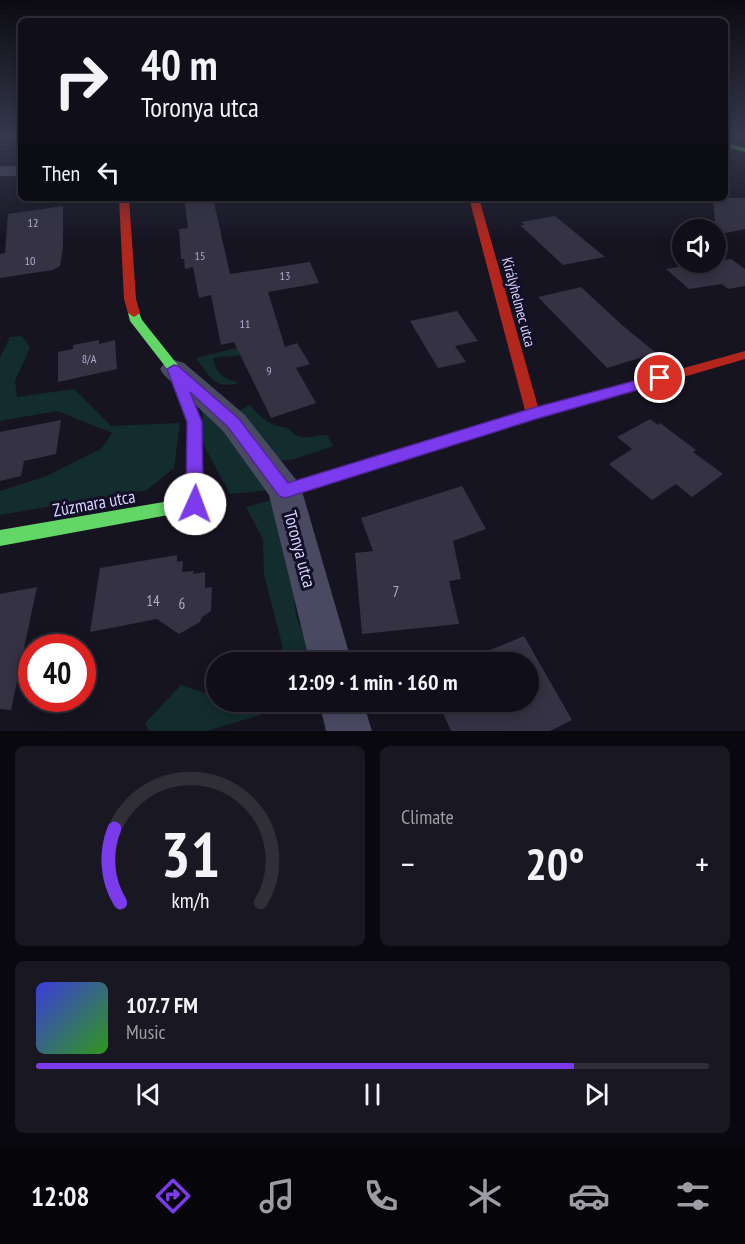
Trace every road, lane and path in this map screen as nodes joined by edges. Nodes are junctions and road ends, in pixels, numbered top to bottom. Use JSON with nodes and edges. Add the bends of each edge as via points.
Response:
{"nodes":[{"id":1,"x":124,"y":201,"type":"edge"},
{"id":2,"x":475,"y":201,"type":"edge"},
{"id":3,"x":745,"y":355,"type":"edge"},
{"id":4,"x":174,"y":369,"type":"junction"},
{"id":5,"x":533,"y":414,"type":"junction"},
{"id":6,"x":285,"y":491,"type":"junction"},
{"id":7,"x":195,"y":504,"type":"joint"},
{"id":8,"x":0,"y":538,"type":"edge"},
{"id":9,"x":328,"y":652,"type":"edge"},
{"id":10,"x":344,"y":712,"type":"edge"},
{"id":11,"x":349,"y":731,"type":"edge"}],
"edges":[{"from":1,"to":4,"type":"street","name":"Toronya utca","via":[[130,299],[136,321]]},
{"from":2,"to":5,"type":"street","name":"Királyhelmec utca"},
{"from":3,"to":5,"type":"street"},
{"from":4,"to":6,"type":"street","name":"Toronya utca","via":[[234,423]]},
{"from":4,"to":7,"type":"street","name":"Toronya utca","via":[[195,422]]},
{"from":5,"to":6,"type":"street"},
{"from":6,"to":9,"type":"street","name":"Toronya utca"},
{"from":7,"to":8,"type":"street","name":"Zúzmara utca"},
{"from":10,"to":11,"type":"street"}]}
